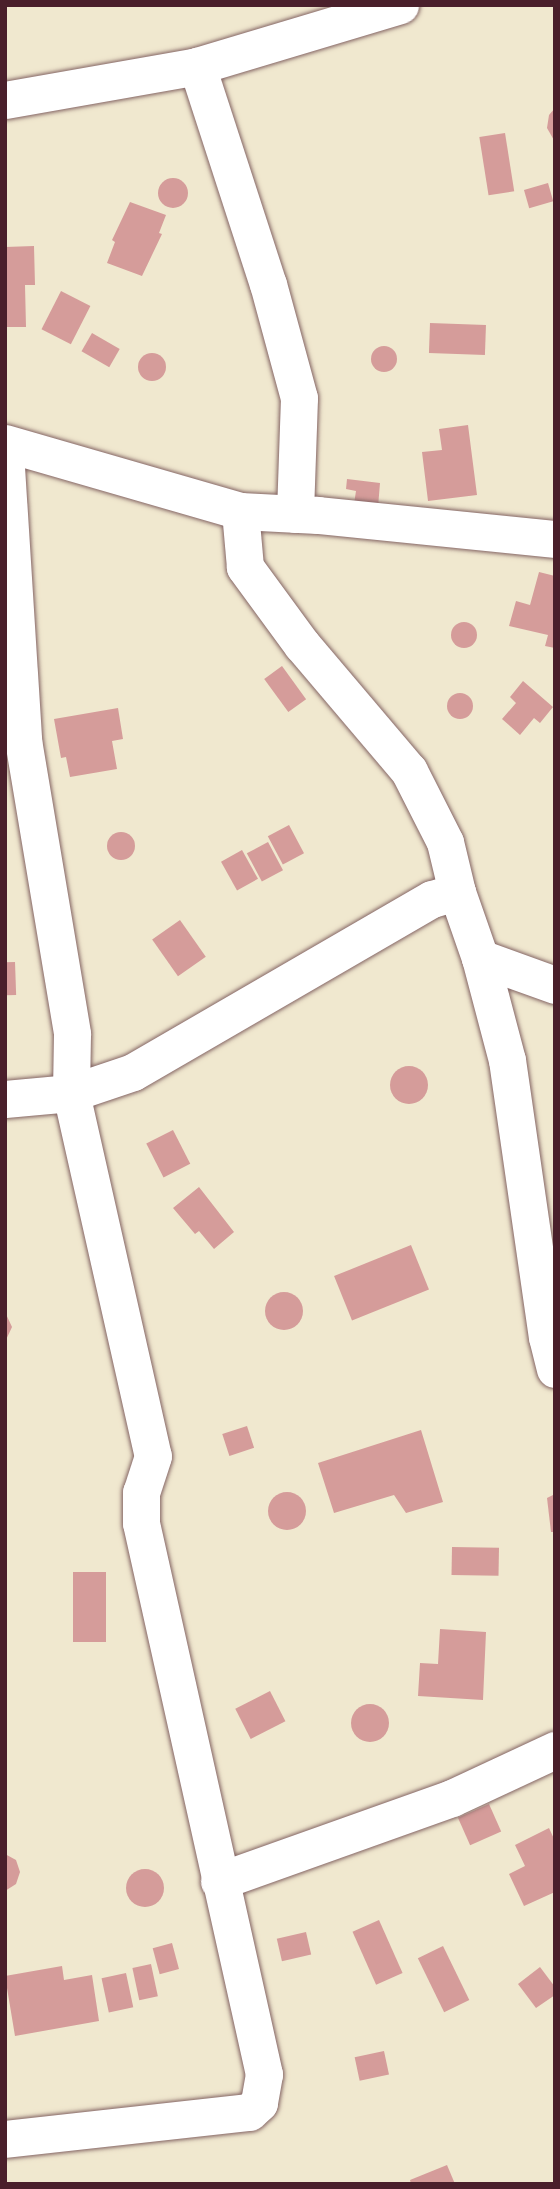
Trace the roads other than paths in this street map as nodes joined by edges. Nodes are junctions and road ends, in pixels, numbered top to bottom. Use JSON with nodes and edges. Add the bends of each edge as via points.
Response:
{"nodes":[{"id":1,"x":400,"y":5,"type":"edge"},
{"id":2,"x":197,"y":66,"type":"junction"},
{"id":3,"x":5,"y":100,"type":"edge"},
{"id":4,"x":5,"y":443,"type":"edge"},
{"id":5,"x":5,"y":452,"type":"edge"},
{"id":6,"x":240,"y":511,"type":"junction"},
{"id":7,"x":295,"y":514,"type":"junction"},
{"id":8,"x":555,"y":539,"type":"edge"},
{"id":9,"x":457,"y":892,"type":"junction"},
{"id":10,"x":480,"y":958,"type":"junction"},
{"id":11,"x":555,"y":985,"type":"edge"},
{"id":12,"x":71,"y":1093,"type":"junction"},
{"id":13,"x":5,"y":1099,"type":"edge"},
{"id":14,"x":555,"y":1369,"type":"edge"},
{"id":15,"x":555,"y":1750,"type":"edge"},
{"id":16,"x":219,"y":1881,"type":"junction"},
{"id":17,"x":5,"y":2139,"type":"edge"}],
"edges":[{"from":1,"to":2,"type":"street"},
{"from":2,"to":3,"type":"street"},
{"from":2,"to":7,"type":"street","via":[[268,284],[299,398]]},
{"from":4,"to":6,"type":"street"},
{"from":5,"to":12,"type":"street","via":[[23,740],[72,1034]]},
{"from":6,"to":7,"type":"street"},
{"from":6,"to":9,"type":"street","via":[[245,567],[302,645],[409,771],[445,842]]},
{"from":7,"to":8,"type":"street"},
{"from":9,"to":10,"type":"street"},
{"from":9,"to":12,"type":"street","via":[[432,899],[133,1072]]},
{"from":10,"to":11,"type":"street"},
{"from":10,"to":14,"type":"street","via":[[507,1060]]},
{"from":12,"to":13,"type":"street"},
{"from":12,"to":16,"type":"street","via":[[153,1456],[141,1492],[141,1523]]},
{"from":15,"to":16,"type":"street","via":[[452,1798]]},
{"from":16,"to":17,"type":"street","via":[[264,2074],[259,2103],[249,2112],[230,2116]]}]}
